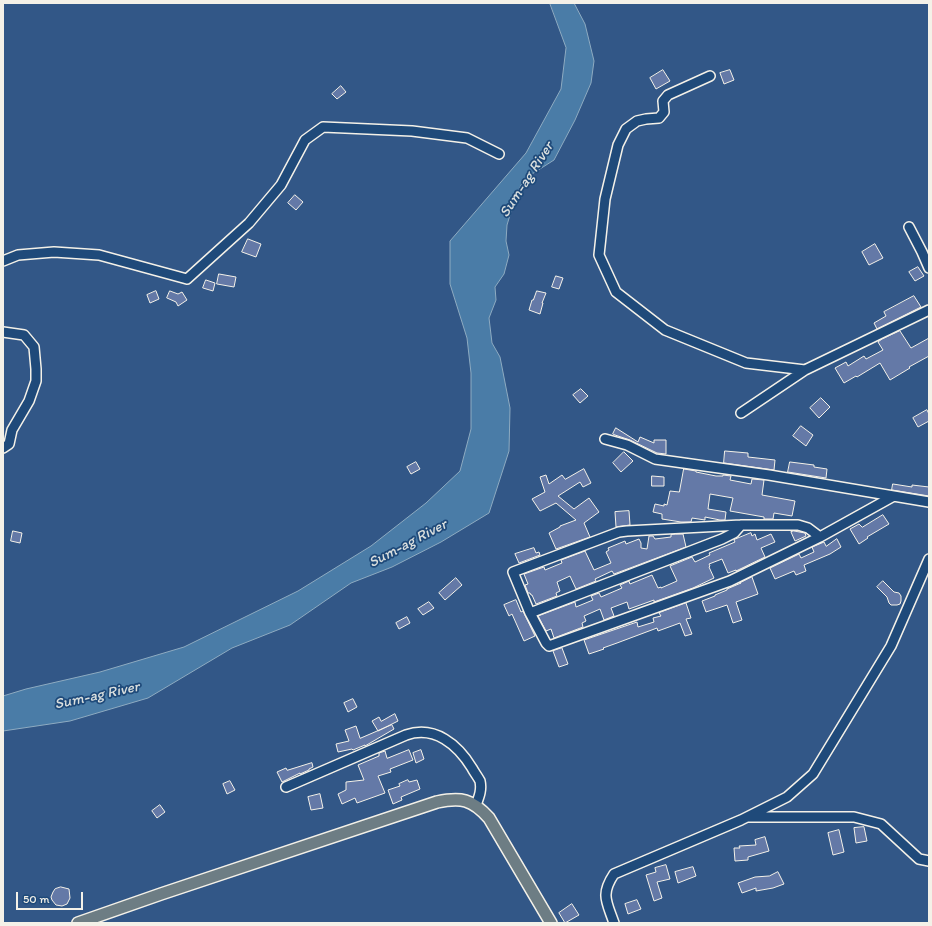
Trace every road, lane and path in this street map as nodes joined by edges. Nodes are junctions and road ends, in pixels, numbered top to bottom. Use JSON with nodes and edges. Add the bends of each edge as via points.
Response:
{"nodes":[{"id":1,"x":710,"y":76,"type":"dead end"},
{"id":2,"x":499,"y":154,"type":"dead end"},
{"id":3,"x":909,"y":228,"type":"dead end"},
{"id":4,"x":3,"y":261,"type":"edge"},
{"id":5,"x":929,"y":268,"type":"edge"},
{"id":6,"x":929,"y":310,"type":"edge"},
{"id":7,"x":3,"y":332,"type":"edge"},
{"id":8,"x":805,"y":370,"type":"junction"},
{"id":9,"x":741,"y":413,"type":"dead end"},
{"id":10,"x":605,"y":439,"type":"dead end"},
{"id":11,"x":3,"y":448,"type":"edge"},
{"id":12,"x":892,"y":496,"type":"junction"},
{"id":13,"x":929,"y":502,"type":"edge"},
{"id":14,"x":741,"y":525,"type":"junction"},
{"id":15,"x":820,"y":537,"type":"junction"},
{"id":16,"x":929,"y":559,"type":"edge"},
{"id":17,"x":530,"y":613,"type":"junction"},
{"id":18,"x":286,"y":787,"type":"dead end"},
{"id":19,"x":476,"y":805,"type":"junction"},
{"id":20,"x":748,"y":817,"type":"junction"},
{"id":21,"x":929,"y":861,"type":"edge"},
{"id":22,"x":78,"y":923,"type":"edge"},
{"id":23,"x":551,"y":923,"type":"edge"},
{"id":24,"x":614,"y":923,"type":"edge"}],
"edges":[{"from":1,"to":8,"type":"street","via":[[668,95],[663,100],[664,112],[659,118],[637,121],[626,129],[618,145],[605,199],[599,255],[616,292],[665,330],[746,363]]},
{"from":2,"to":4,"type":"street","via":[[467,138],[412,131],[323,127],[305,140],[282,185],[249,223],[187,278],[99,255],[54,252],[18,255]]},
{"from":3,"to":5,"type":"street"},
{"from":6,"to":8,"type":"street"},
{"from":7,"to":11,"type":"street","via":[[24,335],[34,347],[36,381],[30,401],[12,430],[9,444]]},
{"from":8,"to":9,"type":"street"},
{"from":10,"to":12,"type":"street","via":[[627,445],[655,459]]},
{"from":12,"to":13,"type":"street"},
{"from":12,"to":15,"type":"street"},
{"from":14,"to":15,"type":"street","via":[[798,525],[808,528]]},
{"from":14,"to":17,"type":"street","via":[[734,533],[722,539]]},
{"from":14,"to":17,"type":"street","via":[[623,532],[513,572]]},
{"from":15,"to":17,"type":"street","via":[[730,581],[549,646]]},
{"from":16,"to":20,"type":"street","via":[[891,646],[813,774],[787,796]]},
{"from":18,"to":19,"type":"street","via":[[406,734],[430,733],[449,742],[468,761],[480,780],[480,794]]},
{"from":19,"to":22,"type":"main road","via":[[451,799],[437,802]]},
{"from":19,"to":23,"type":"main road","via":[[489,818]]},
{"from":20,"to":21,"type":"street","via":[[854,817],[881,824],[919,859]]},
{"from":20,"to":24,"type":"street","via":[[614,874],[608,883],[605,896]]}]}
